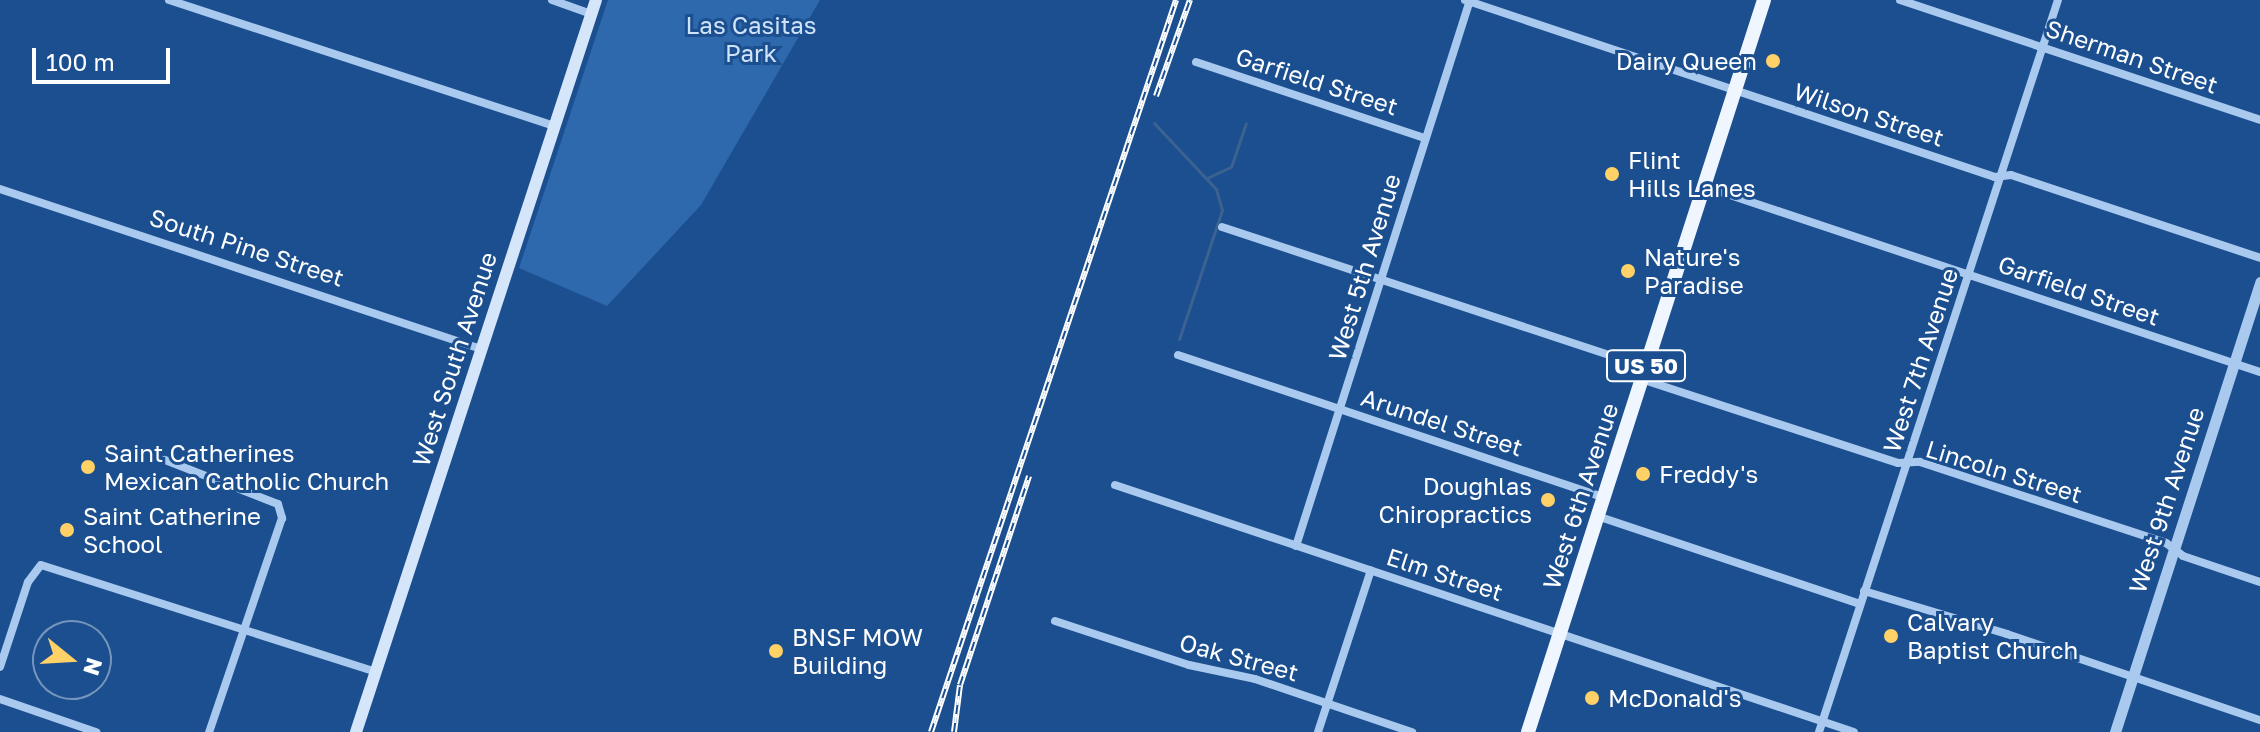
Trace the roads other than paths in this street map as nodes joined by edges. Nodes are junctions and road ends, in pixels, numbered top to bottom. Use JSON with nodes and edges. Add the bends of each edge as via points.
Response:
{"nodes":[{"id":1,"x":169,"y":0,"type":"edge"},
{"id":2,"x":552,"y":0,"type":"edge"},
{"id":3,"x":596,"y":0,"type":"edge"},
{"id":4,"x":1764,"y":0,"type":"edge"},
{"id":5,"x":1900,"y":0,"type":"edge"},
{"id":6,"x":2058,"y":0,"type":"edge"},
{"id":7,"x":1468,"y":1,"type":"edge"},
{"id":8,"x":591,"y":14,"type":"junction"},
{"id":9,"x":2043,"y":48,"type":"junction"},
{"id":10,"x":1196,"y":62,"type":"dead end"},
{"id":11,"x":1735,"y":90,"type":"junction"},
{"id":12,"x":2260,"y":120,"type":"edge"},
{"id":13,"x":554,"y":126,"type":"junction"},
{"id":14,"x":1424,"y":138,"type":"junction"},
{"id":15,"x":2001,"y":177,"type":"junction"},
{"id":16,"x":1703,"y":186,"type":"junction"},
{"id":17,"x":0,"y":189,"type":"edge"},
{"id":18,"x":1222,"y":227,"type":"dead end"},
{"id":19,"x":2260,"y":258,"type":"edge"},
{"id":20,"x":1969,"y":273,"type":"junction"},
{"id":21,"x":1381,"y":280,"type":"junction"},
{"id":22,"x":2260,"y":282,"type":"edge"},
{"id":23,"x":481,"y":349,"type":"junction"},
{"id":24,"x":1178,"y":355,"type":"dead end"},
{"id":25,"x":2234,"y":363,"type":"junction"},
{"id":26,"x":2260,"y":372,"type":"edge"},
{"id":27,"x":1643,"y":373,"type":"junction"},
{"id":28,"x":1340,"y":409,"type":"junction"},
{"id":29,"x":165,"y":460,"type":"dead end"},
{"id":30,"x":1906,"y":464,"type":"junction"},
{"id":31,"x":1115,"y":485,"type":"dead end"},
{"id":32,"x":1603,"y":497,"type":"junction"},
{"id":33,"x":1597,"y":516,"type":"junction"},
{"id":34,"x":1296,"y":546,"type":"junction"},
{"id":35,"x":2174,"y":550,"type":"junction"},
{"id":36,"x":1371,"y":570,"type":"junction"},
{"id":37,"x":2260,"y":582,"type":"edge"},
{"id":38,"x":1864,"y":591,"type":"junction"},
{"id":39,"x":1860,"y":604,"type":"junction"},
{"id":40,"x":1055,"y":621,"type":"dead end"},
{"id":41,"x":241,"y":631,"type":"junction"},
{"id":42,"x":1559,"y":632,"type":"junction"},
{"id":43,"x":0,"y":667,"type":"edge"},
{"id":44,"x":376,"y":672,"type":"junction"},
{"id":45,"x":2133,"y":677,"type":"junction"},
{"id":46,"x":0,"y":699,"type":"edge"},
{"id":47,"x":1327,"y":703,"type":"junction"},
{"id":48,"x":59,"y":719,"type":"junction"},
{"id":49,"x":2260,"y":720,"type":"edge"},
{"id":50,"x":1823,"y":722,"type":"junction"},
{"id":51,"x":55,"y":732,"type":"edge"},
{"id":52,"x":96,"y":732,"type":"edge"},
{"id":53,"x":209,"y":732,"type":"edge"},
{"id":54,"x":356,"y":732,"type":"edge"},
{"id":55,"x":1318,"y":732,"type":"edge"},
{"id":56,"x":1412,"y":732,"type":"edge"},
{"id":57,"x":1528,"y":732,"type":"edge"},
{"id":58,"x":1819,"y":732,"type":"edge"},
{"id":59,"x":1854,"y":732,"type":"edge"},
{"id":60,"x":2115,"y":732,"type":"edge"}],
"edges":[{"from":1,"to":13,"type":"street"},
{"from":2,"to":8,"type":"street"},
{"from":3,"to":8,"type":"main road","name":"West South Avenue"},
{"from":4,"to":11,"type":"main road","name":"West 6th Avenue","number":"US 50"},
{"from":5,"to":9,"type":"street","name":"Sherman Street"},
{"from":6,"to":9,"type":"street","name":"West 7th Avenue"},
{"from":7,"to":11,"type":"street","name":"Wilson Street"},
{"from":7,"to":14,"type":"street","name":"West 5th Avenue"},
{"from":8,"to":13,"type":"main road","name":"West South Avenue"},
{"from":9,"to":12,"type":"street","name":"Sherman Street"},
{"from":9,"to":15,"type":"street","name":"West 7th Avenue"},
{"from":10,"to":14,"type":"street","name":"Garfield Street"},
{"from":11,"to":15,"type":"street","name":"Wilson Street"},
{"from":11,"to":16,"type":"main road","name":"West 6th Avenue","number":"US 50"},
{"from":13,"to":23,"type":"main road","name":"West South Avenue"},
{"from":14,"to":21,"type":"street","name":"West 5th Avenue"},
{"from":15,"to":19,"type":"street","name":"Wilson Street","via":[[2011,175]]},
{"from":15,"to":20,"type":"street","name":"West 7th Avenue"},
{"from":16,"to":20,"type":"street","name":"Garfield Street"},
{"from":16,"to":27,"type":"main road","name":"West 6th Avenue","number":"US 50"},
{"from":17,"to":23,"type":"street","name":"South Pine Street"},
{"from":18,"to":21,"type":"street","name":"Lincoln Street"},
{"from":20,"to":25,"type":"street","name":"Garfield Street"},
{"from":20,"to":30,"type":"street","name":"West 7th Avenue"},
{"from":21,"to":27,"type":"street","name":"Lincoln Street"},
{"from":21,"to":28,"type":"street","name":"West 5th Avenue"},
{"from":22,"to":25,"type":"street","name":"West 9th Avenue"},
{"from":23,"to":44,"type":"main road","name":"West South Avenue"},
{"from":24,"to":28,"type":"street","name":"Arundel Street"},
{"from":25,"to":26,"type":"street","name":"Garfield Street"},
{"from":25,"to":35,"type":"street","name":"West 9th Avenue"},
{"from":27,"to":30,"type":"street","name":"Lincoln Street"},
{"from":27,"to":32,"type":"main road","name":"West 6th Avenue","number":"US 50"},
{"from":28,"to":32,"type":"street","name":"Arundel Street"},
{"from":28,"to":34,"type":"street","name":"West 5th Avenue"},
{"from":29,"to":41,"type":"street","via":[[278,504],[282,518]]},
{"from":30,"to":35,"type":"street","name":"Lincoln Street","via":[[1920,462]]},
{"from":30,"to":38,"type":"street","name":"West 7th Avenue"},
{"from":31,"to":34,"type":"street","name":"Elm Street"},
{"from":32,"to":33,"type":"main road","name":"West 6th Avenue","number":"US 50"},
{"from":33,"to":39,"type":"street"},
{"from":33,"to":42,"type":"main road","name":"West 6th Avenue","number":"US 50"},
{"from":34,"to":36,"type":"street","name":"Elm Street"},
{"from":35,"to":37,"type":"street","name":"Lincoln Street"},
{"from":35,"to":45,"type":"street","name":"West 9th Avenue"},
{"from":36,"to":42,"type":"street","name":"Elm Street"},
{"from":36,"to":47,"type":"street"},
{"from":38,"to":39,"type":"street","name":"West 7th Avenue"},
{"from":38,"to":45,"type":"street"},
{"from":39,"to":50,"type":"street","name":"West 7th Avenue"},
{"from":40,"to":47,"type":"street","name":"Oak Street"},
{"from":41,"to":43,"type":"street","via":[[41,565],[28,582]]},
{"from":41,"to":44,"type":"street"},
{"from":41,"to":53,"type":"street"},
{"from":42,"to":50,"type":"street","name":"Elm Street"},
{"from":42,"to":57,"type":"main road","name":"West 6th Avenue","number":"US 50"},
{"from":44,"to":54,"type":"main road","name":"West South Avenue"},
{"from":45,"to":49,"type":"street"},
{"from":45,"to":60,"type":"street","name":"West 9th Avenue"},
{"from":46,"to":48,"type":"street"},
{"from":47,"to":55,"type":"street"},
{"from":47,"to":56,"type":"street","name":"Oak Street"},
{"from":48,"to":51,"type":"street"},
{"from":48,"to":52,"type":"street"},
{"from":50,"to":58,"type":"street","name":"West 7th Avenue"},
{"from":50,"to":59,"type":"street","name":"Elm Street"}]}
